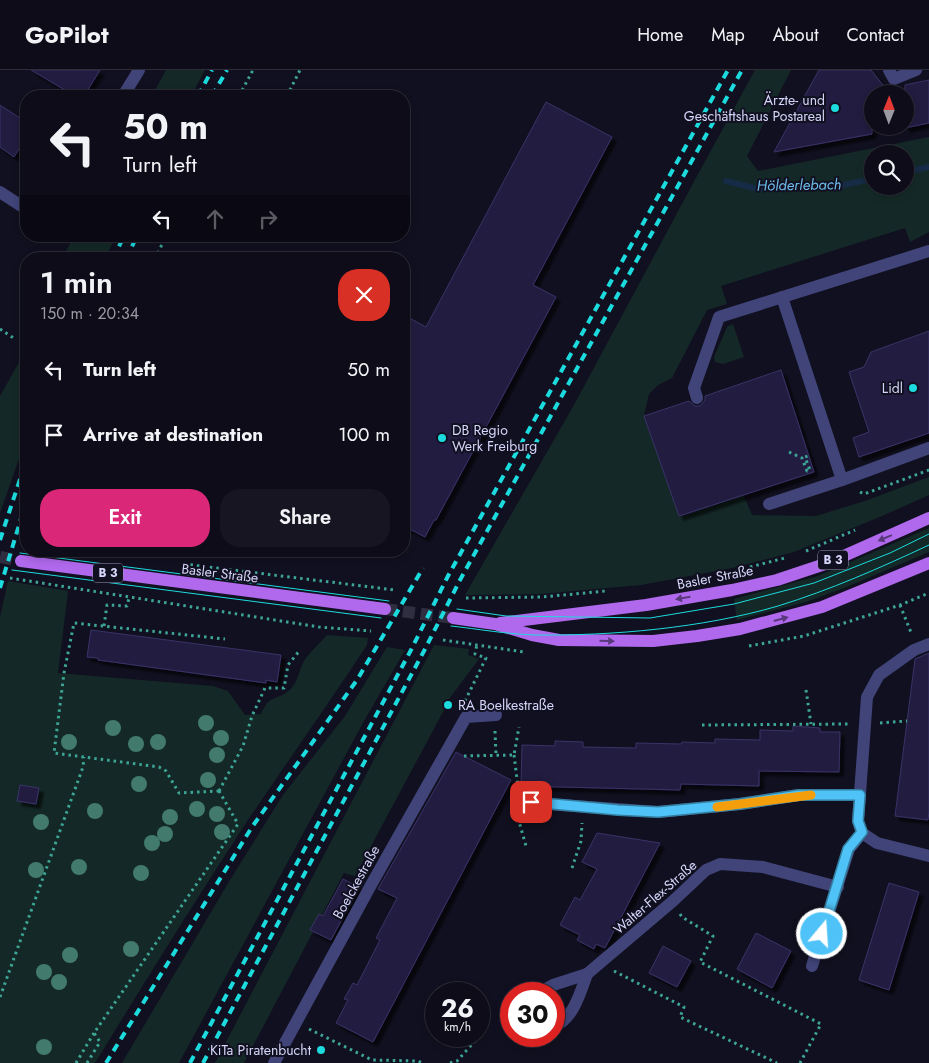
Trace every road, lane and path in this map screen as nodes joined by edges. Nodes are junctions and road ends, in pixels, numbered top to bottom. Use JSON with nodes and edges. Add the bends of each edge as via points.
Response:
{"nodes":[{"id":1,"x":139,"y":70,"type":"edge"},
{"id":2,"x":253,"y":70,"type":"edge"},
{"id":3,"x":300,"y":70,"type":"edge"},
{"id":4,"x":889,"y":70,"type":"edge"},
{"id":5,"x":916,"y":70,"type":"edge"},
{"id":6,"x":127,"y":90,"type":"edge"},
{"id":7,"x":242,"y":90,"type":"edge"},
{"id":8,"x":290,"y":90,"type":"edge"},
{"id":9,"x":0,"y":192,"type":"edge"},
{"id":10,"x":20,"y":206,"type":"edge"},
{"id":11,"x":929,"y":251,"type":"edge"},
{"id":12,"x":782,"y":297,"type":"junction"},
{"id":13,"x":0,"y":329,"type":"edge"},
{"id":14,"x":15,"y":339,"type":"dead end"},
{"id":15,"x":697,"y":398,"type":"dead end"},
{"id":16,"x":929,"y":448,"type":"edge"},
{"id":17,"x":789,"y":452,"type":"dead end"},
{"id":18,"x":808,"y":456,"type":"dead end"},
{"id":19,"x":842,"y":480,"type":"junction"},
{"id":20,"x":769,"y":504,"type":"dead end"},
{"id":21,"x":929,"y":518,"type":"edge"},
{"id":22,"x":857,"y":530,"type":"dead end"},
{"id":23,"x":804,"y":551,"type":"dead end"},
{"id":24,"x":787,"y":557,"type":"dead end"},
{"id":25,"x":21,"y":561,"type":"tunnel mouth"},
{"id":26,"x":929,"y":562,"type":"edge"},
{"id":27,"x":178,"y":563,"type":"dead end"},
{"id":28,"x":742,"y":569,"type":"dead end"},
{"id":29,"x":10,"y":578,"type":"dead end"},
{"id":30,"x":395,"y":590,"type":"dead end"},
{"id":31,"x":610,"y":590,"type":"dead end"},
{"id":32,"x":129,"y":598,"type":"junction"},
{"id":33,"x":466,"y":598,"type":"dead end"},
{"id":34,"x":900,"y":605,"type":"dead end"},
{"id":35,"x":385,"y":609,"type":"tunnel mouth"},
{"id":36,"x":453,"y":618,"type":"tunnel mouth"},
{"id":37,"x":496,"y":624,"type":"junction"},
{"id":38,"x":909,"y":625,"type":"dead end"},
{"id":39,"x":104,"y":626,"type":"junction"},
{"id":40,"x":371,"y":631,"type":"dead end"},
{"id":41,"x":225,"y":639,"type":"dead end"},
{"id":42,"x":477,"y":644,"type":"dead end"},
{"id":43,"x":929,"y":644,"type":"edge"},
{"id":44,"x":300,"y":650,"type":"dead end"},
{"id":45,"x":470,"y":688,"type":"dead end"},
{"id":46,"x":806,"y":690,"type":"dead end"},
{"id":47,"x":496,"y":715,"type":"dead end"},
{"id":48,"x":906,"y":721,"type":"dead end"},
{"id":49,"x":702,"y":724,"type":"dead end"},
{"id":50,"x":811,"y":724,"type":"junction"},
{"id":51,"x":866,"y":724,"type":"junction"},
{"id":52,"x":519,"y":727,"type":"dead end"},
{"id":53,"x":495,"y":742,"type":"dead end"},
{"id":54,"x":496,"y":755,"type":"junction"},
{"id":55,"x":84,"y":757,"type":"junction"},
{"id":56,"x":460,"y":764,"type":"dead end"},
{"id":57,"x":219,"y":791,"type":"junction"},
{"id":58,"x":860,"y":795,"type":"junction"},
{"id":59,"x":519,"y":802,"type":"dead end"},
{"id":60,"x":583,"y":807,"type":"junction"},
{"id":61,"x":518,"y":821,"type":"dead end"},
{"id":62,"x":862,"y":832,"type":"junction"},
{"id":63,"x":526,"y":846,"type":"dead end"},
{"id":64,"x":929,"y":856,"type":"edge"},
{"id":65,"x":572,"y":868,"type":"dead end"},
{"id":66,"x":838,"y":887,"type":"junction"},
{"id":67,"x":673,"y":902,"type":"junction"},
{"id":68,"x":600,"y":964,"type":"junction"},
{"id":69,"x":812,"y":966,"type":"dead end"},
{"id":70,"x":587,"y":974,"type":"junction"},
{"id":71,"x":563,"y":982,"type":"edge"},
{"id":72,"x":0,"y":997,"type":"edge"},
{"id":73,"x":298,"y":1016,"type":"junction"},
{"id":74,"x":565,"y":1019,"type":"edge"},
{"id":75,"x":94,"y":1033,"type":"junction"},
{"id":76,"x":469,"y":1047,"type":"edge"},
{"id":77,"x":76,"y":1063,"type":"edge"},
{"id":78,"x":87,"y":1063,"type":"edge"},
{"id":79,"x":274,"y":1063,"type":"edge"},
{"id":80,"x":422,"y":1063,"type":"edge"},
{"id":81,"x":450,"y":1063,"type":"edge"},
{"id":82,"x":777,"y":1063,"type":"edge"},
{"id":83,"x":800,"y":1063,"type":"edge"}],
"edges":[{"from":1,"to":6,"type":"street"},
{"from":2,"to":7,"type":"path"},
{"from":3,"to":8,"type":"path"},
{"from":4,"to":5,"type":"street","via":[[894,79]]},
{"from":9,"to":10,"type":"street"},
{"from":11,"to":12,"type":"street"},
{"from":12,"to":15,"type":"street","via":[[719,316],[694,388]]},
{"from":12,"to":19,"type":"street"},
{"from":13,"to":14,"type":"path"},
{"from":16,"to":19,"type":"street"},
{"from":17,"to":18,"type":"path","via":[[802,458],[807,471],[810,470]]},
{"from":19,"to":20,"type":"street"},
{"from":21,"to":37,"type":"main road","name":"Basler Straße","number":"B 3","one_way":true,"via":[[828,562],[777,580],[646,605]]},
{"from":22,"to":23,"type":"path"},
{"from":24,"to":28,"type":"path"},
{"from":25,"to":35,"type":"main road","name":"Basler Straße","number":"B 3"},
{"from":37,"to":26,"type":"main road","name":"Basler Straße","number":"B 3","one_way":true,"via":[[558,640],[653,640],[697,636],[740,629],[822,607]]},
{"from":27,"to":30,"type":"path"},
{"from":29,"to":32,"type":"path"},
{"from":31,"to":33,"type":"path","via":[[542,597]]},
{"from":32,"to":39,"type":"path","via":[[127,606],[107,605]]},
{"from":32,"to":40,"type":"path","via":[[319,627]]},
{"from":34,"to":38,"type":"path"},
{"from":36,"to":37,"type":"main road","name":"Basler Straße","number":"B 3"},
{"from":39,"to":41,"type":"path"},
{"from":39,"to":55,"type":"path","via":[[74,623],[64,673],[54,753]]},
{"from":42,"to":45,"type":"path","via":[[475,654],[486,658]]},
{"from":43,"to":51,"type":"street","via":[[914,650],[879,675],[867,697]]},
{"from":44,"to":57,"type":"path","via":[[288,665],[284,688],[265,688],[243,746]]},
{"from":46,"to":50,"type":"path"},
{"from":47,"to":73,"type":"street","name":"Boelckestraße","via":[[466,716]]},
{"from":48,"to":51,"type":"path"},
{"from":49,"to":50,"type":"path"},
{"from":50,"to":51,"type":"path"},
{"from":51,"to":58,"type":"street"},
{"from":52,"to":54,"type":"path","via":[[514,755]]},
{"from":53,"to":54,"type":"path"},
{"from":54,"to":56,"type":"path","via":[[464,755]]},
{"from":55,"to":57,"type":"path","via":[[159,767],[166,771],[179,792]]},
{"from":55,"to":72,"type":"path"},
{"from":57,"to":75,"type":"path","via":[[238,824]]},
{"from":58,"to":60,"type":"street","via":[[799,795],[658,812]]},
{"from":58,"to":62,"type":"street","via":[[858,821]]},
{"from":59,"to":60,"type":"street"},
{"from":60,"to":65,"type":"path","via":[[581,841]]},
{"from":61,"to":63,"type":"path"},
{"from":62,"to":64,"type":"street","via":[[877,843]]},
{"from":62,"to":66,"type":"street","via":[[848,849]]},
{"from":66,"to":67,"type":"street","name":"Walter-Flex-Straße","via":[[763,867],[720,864],[706,870]]},
{"from":66,"to":69,"type":"street"},
{"from":67,"to":68,"type":"street","name":"Walter-Flex-Straße"},
{"from":67,"to":83,"type":"path","via":[[682,917],[714,936],[700,962],[820,1024]]},
{"from":68,"to":70,"type":"street","name":"Walter-Flex-Straße"},
{"from":68,"to":82,"type":"path","via":[[684,1007],[680,1017]]},
{"from":70,"to":71,"type":"street","name":"Walter-Flex-Straße"},
{"from":70,"to":74,"type":"street","name":"Walter-Flex-Straße"},
{"from":73,"to":79,"type":"street","name":"Boelckestraße"},
{"from":73,"to":80,"type":"path","via":[[372,1060]]},
{"from":75,"to":77,"type":"path"},
{"from":75,"to":78,"type":"path","via":[[100,1042]]},
{"from":76,"to":81,"type":"path"}]}
